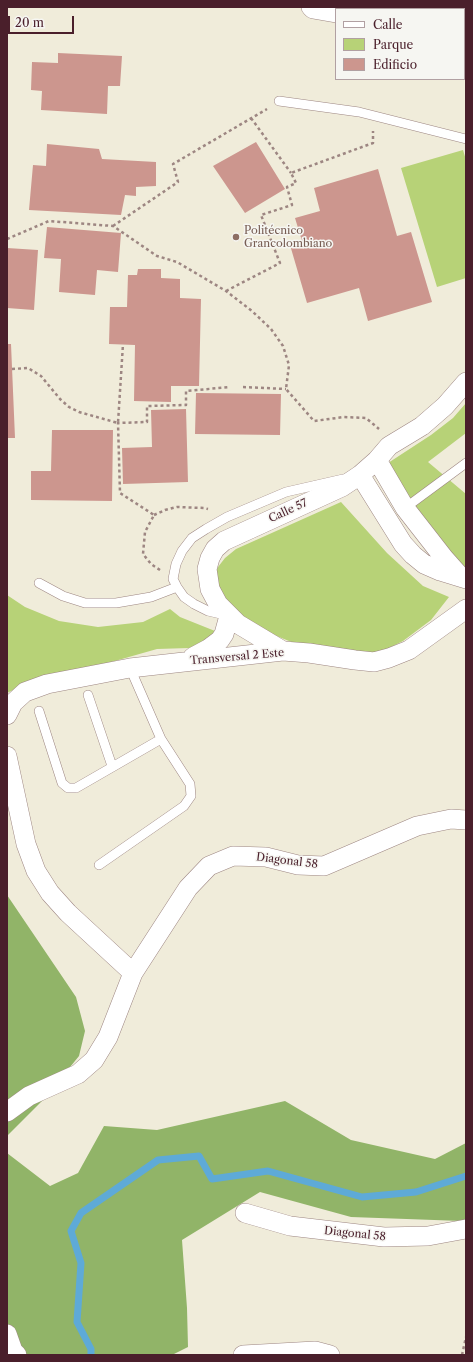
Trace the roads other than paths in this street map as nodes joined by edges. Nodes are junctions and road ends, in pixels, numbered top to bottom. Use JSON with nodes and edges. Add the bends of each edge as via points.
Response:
{"nodes":[{"id":1,"x":311,"y":7,"type":"edge"},
{"id":2,"x":335,"y":13,"type":"edge"},
{"id":3,"x":279,"y":101,"type":"road end"},
{"id":4,"x":466,"y":140,"type":"edge"},
{"id":5,"x":466,"y":382,"type":"edge"},
{"id":6,"x":383,"y":453,"type":"junction"},
{"id":7,"x":465,"y":467,"type":"edge"},
{"id":8,"x":360,"y":475,"type":"junction"},
{"id":9,"x":405,"y":508,"type":"junction"},
{"id":10,"x":463,"y":577,"type":"edge"},
{"id":11,"x":39,"y":583,"type":"dead end"},
{"id":12,"x":175,"y":583,"type":"junction"},
{"id":13,"x":466,"y":609,"type":"edge"},
{"id":14,"x":229,"y":616,"type":"junction"},
{"id":15,"x":283,"y":652,"type":"junction"},
{"id":16,"x":185,"y":661,"type":"junction"},
{"id":17,"x":130,"y":668,"type":"junction"},
{"id":18,"x":88,"y":695,"type":"dead end"},
{"id":19,"x":39,"y":711,"type":"dead end"},
{"id":20,"x":7,"y":715,"type":"edge"},
{"id":21,"x":161,"y":739,"type":"junction"},
{"id":22,"x":7,"y":756,"type":"edge"},
{"id":23,"x":112,"y":766,"type":"junction"},
{"id":24,"x":466,"y":820,"type":"edge"},
{"id":25,"x":99,"y":864,"type":"dead end"},
{"id":26,"x":133,"y":973,"type":"junction"},
{"id":27,"x":7,"y":1112,"type":"edge"},
{"id":28,"x":245,"y":1213,"type":"dead end"},
{"id":29,"x":466,"y":1229,"type":"edge"},
{"id":30,"x":7,"y":1334,"type":"edge"},
{"id":31,"x":17,"y":1355,"type":"edge"},
{"id":32,"x":243,"y":1355,"type":"edge"},
{"id":33,"x":330,"y":1355,"type":"edge"}],
"edges":[{"from":1,"to":2,"type":"street"},
{"from":3,"to":4,"type":"lane","via":[[359,112]]},
{"from":5,"to":6,"type":"street","name":"Calle 57","via":[[434,416]]},
{"from":6,"to":8,"type":"street","name":"Calle 57"},
{"from":6,"to":9,"type":"street"},
{"from":7,"to":9,"type":"lane"},
{"from":8,"to":10,"type":"street","via":[[403,544],[413,555],[424,564]]},
{"from":8,"to":12,"type":"lane","via":[[286,492],[227,517],[206,529],[192,538],[182,551],[176,564]]},
{"from":8,"to":14,"type":"street","name":"Calle 57","via":[[342,487],[224,541],[215,549],[207,569],[210,589],[218,604]]},
{"from":9,"to":10,"type":"street","via":[[444,558]]},
{"from":11,"to":12,"type":"lane","via":[[63,596],[85,602],[116,603],[151,597]]},
{"from":12,"to":14,"type":"lane","via":[[184,597],[194,604],[208,611]]},
{"from":13,"to":15,"type":"street","name":"Transversal 2 Este","via":[[409,650],[374,662]]},
{"from":14,"to":15,"type":"street","name":"Calle 57"},
{"from":14,"to":16,"type":"street","name":"Transversal 2 Este","via":[[224,634],[216,645]]},
{"from":15,"to":16,"type":"street","name":"Transversal 2 Este"},
{"from":16,"to":17,"type":"street","name":"Transversal 2 Este"},
{"from":17,"to":20,"type":"street","name":"Transversal 2 Este","via":[[47,684],[25,692],[13,703]]},
{"from":17,"to":21,"type":"lane"},
{"from":18,"to":23,"type":"lane"},
{"from":19,"to":23,"type":"lane","via":[[62,782],[68,788],[76,788]]},
{"from":21,"to":23,"type":"lane"},
{"from":21,"to":25,"type":"lane","via":[[190,784],[191,796],[184,806]]},
{"from":22,"to":26,"type":"street","via":[[26,844],[36,871],[50,893],[68,913]]},
{"from":24,"to":26,"type":"street","name":"Diagonal 58","via":[[451,819],[417,826],[324,866],[298,865],[266,857],[233,856],[209,866],[188,888]]},
{"from":26,"to":27,"type":"street","name":"Diagonal 58","via":[[108,1037],[94,1060],[78,1074],[29,1096]]},
{"from":28,"to":29,"type":"street","name":"Diagonal 58","via":[[290,1226],[384,1237],[428,1236]]},
{"from":30,"to":31,"type":"street"},
{"from":32,"to":33,"type":"street","via":[[315,1351]]}]}
